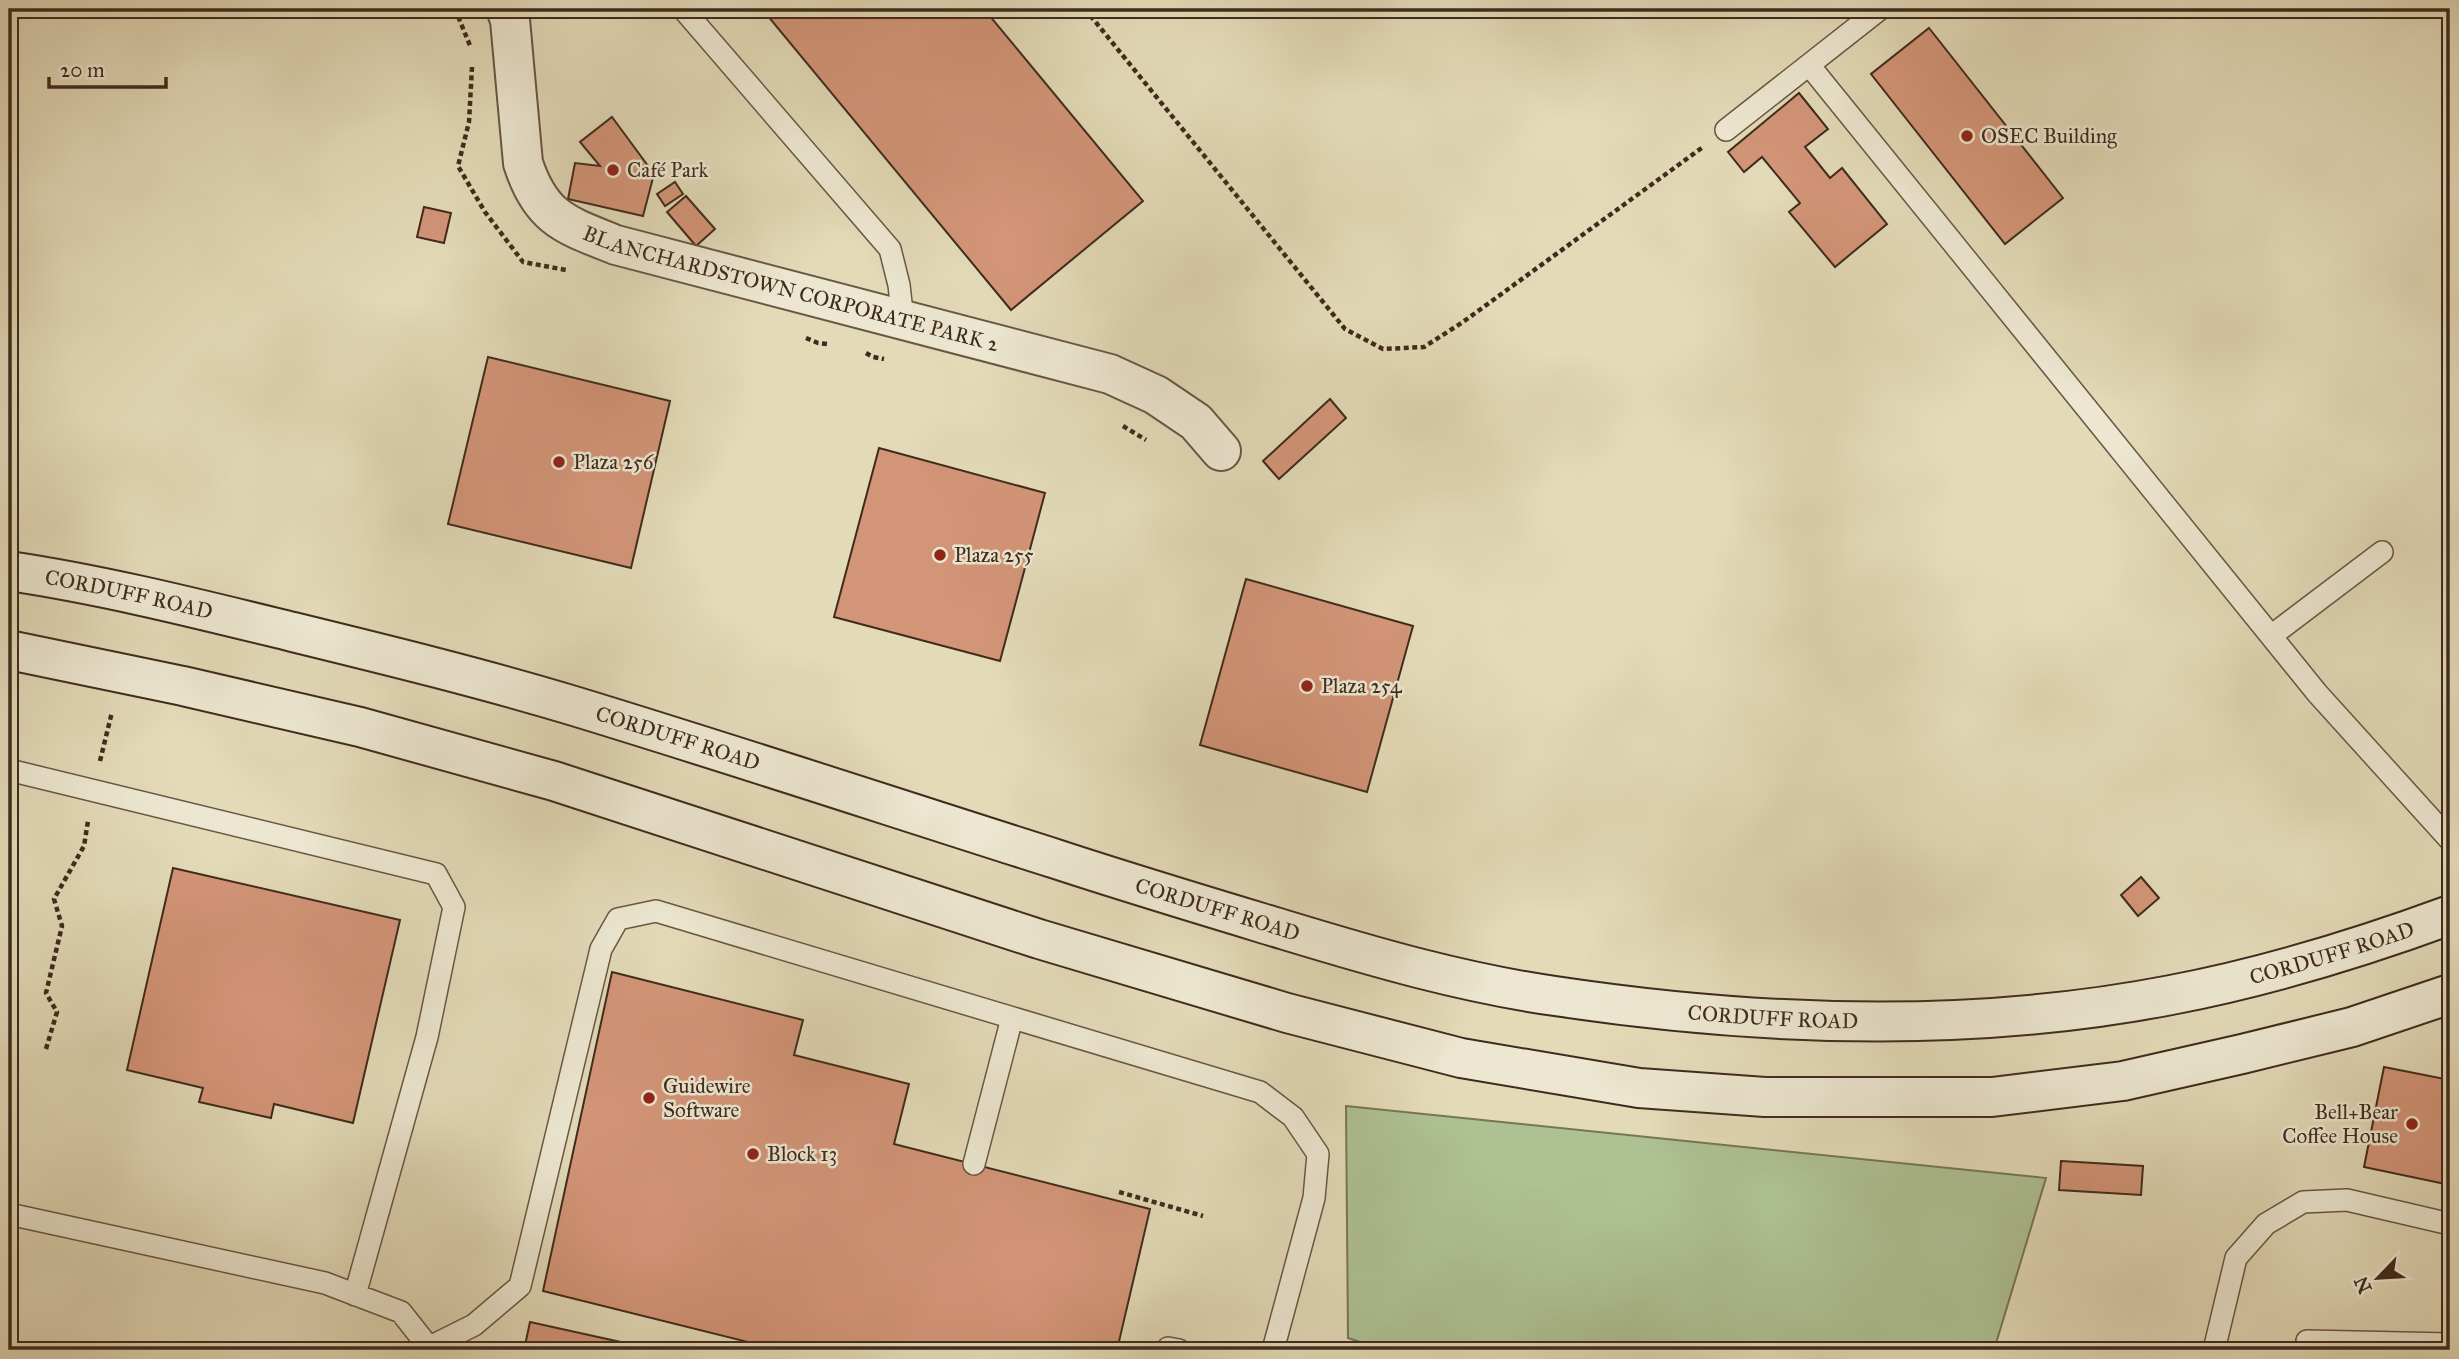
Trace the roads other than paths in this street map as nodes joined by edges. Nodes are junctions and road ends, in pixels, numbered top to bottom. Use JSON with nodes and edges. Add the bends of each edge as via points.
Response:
{"nodes":[{"id":1,"x":506,"y":9,"type":"edge"},
{"id":2,"x":683,"y":9,"type":"edge"},
{"id":3,"x":1880,"y":9,"type":"edge"},
{"id":4,"x":1809,"y":65,"type":"junction"},
{"id":5,"x":1726,"y":130,"type":"road end"},
{"id":6,"x":903,"y":321,"type":"junction"},
{"id":7,"x":1221,"y":451,"type":"dead end"},
{"id":8,"x":2382,"y":552,"type":"dead end"},
{"id":9,"x":9,"y":571,"type":"edge"},
{"id":10,"x":2271,"y":636,"type":"junction"},
{"id":11,"x":9,"y":650,"type":"edge"},
{"id":12,"x":9,"y":770,"type":"edge"},
{"id":13,"x":2450,"y":840,"type":"edge"},
{"id":14,"x":2450,"y":915,"type":"edge"},
{"id":15,"x":2450,"y":994,"type":"edge"},
{"id":16,"x":1012,"y":1018,"type":"junction"},
{"id":17,"x":974,"y":1164,"type":"dead end"},
{"id":18,"x":9,"y":1214,"type":"edge"},
{"id":19,"x":2450,"y":1224,"type":"edge"},
{"id":20,"x":355,"y":1295,"type":"junction"},
{"id":21,"x":2450,"y":1344,"type":"edge"},
{"id":22,"x":431,"y":1348,"type":"edge"},
{"id":23,"x":1273,"y":1350,"type":"edge"},
{"id":24,"x":2214,"y":1350,"type":"edge"},
{"id":25,"x":2307,"y":1350,"type":"edge"}],
"edges":[{"from":1,"to":6,"type":"street","name":"BLANCHARDSTOWN CORPORATE PARK 2","via":[[523,163],[530,186],[548,212],[616,245]]},
{"from":2,"to":6,"type":"lane","via":[[891,249]]},
{"from":3,"to":4,"type":"lane"},
{"from":4,"to":5,"type":"lane"},
{"from":4,"to":10,"type":"lane"},
{"from":6,"to":7,"type":"street","name":"BLANCHARDSTOWN CORPORATE PARK 2","via":[[1110,374],[1156,395],[1196,422]]},
{"from":8,"to":10,"type":"lane"},
{"from":9,"to":14,"type":"street","name":"CORDUFF ROAD","via":[[197,609],[383,654],[542,698],[1320,940],[1443,975],[1551,996],[1786,1020],[2038,1014],[2169,995],[2264,974]]},
{"from":10,"to":13,"type":"lane"},
{"from":11,"to":15,"type":"street","via":[[332,721],[541,777],[1039,939],[1287,1013],[1461,1058],[1639,1088],[1765,1097],[1992,1097],[2123,1081],[2352,1027]]},
{"from":12,"to":20,"type":"lane","via":[[436,874],[454,907],[427,1037]]},
{"from":16,"to":17,"type":"lane"},
{"from":16,"to":22,"type":"lane","via":[[656,911],[618,919],[601,949],[520,1286],[474,1325]]},
{"from":16,"to":23,"type":"lane","via":[[1260,1092],[1293,1117],[1318,1154],[1314,1198]]},
{"from":18,"to":20,"type":"lane","via":[[325,1283]]},
{"from":19,"to":24,"type":"lane","via":[[2347,1200],[2303,1202],[2266,1224],[2236,1258]]},
{"from":20,"to":22,"type":"lane","via":[[401,1312]]},
{"from":21,"to":25,"type":"lane","via":[[2307,1341]]}]}
